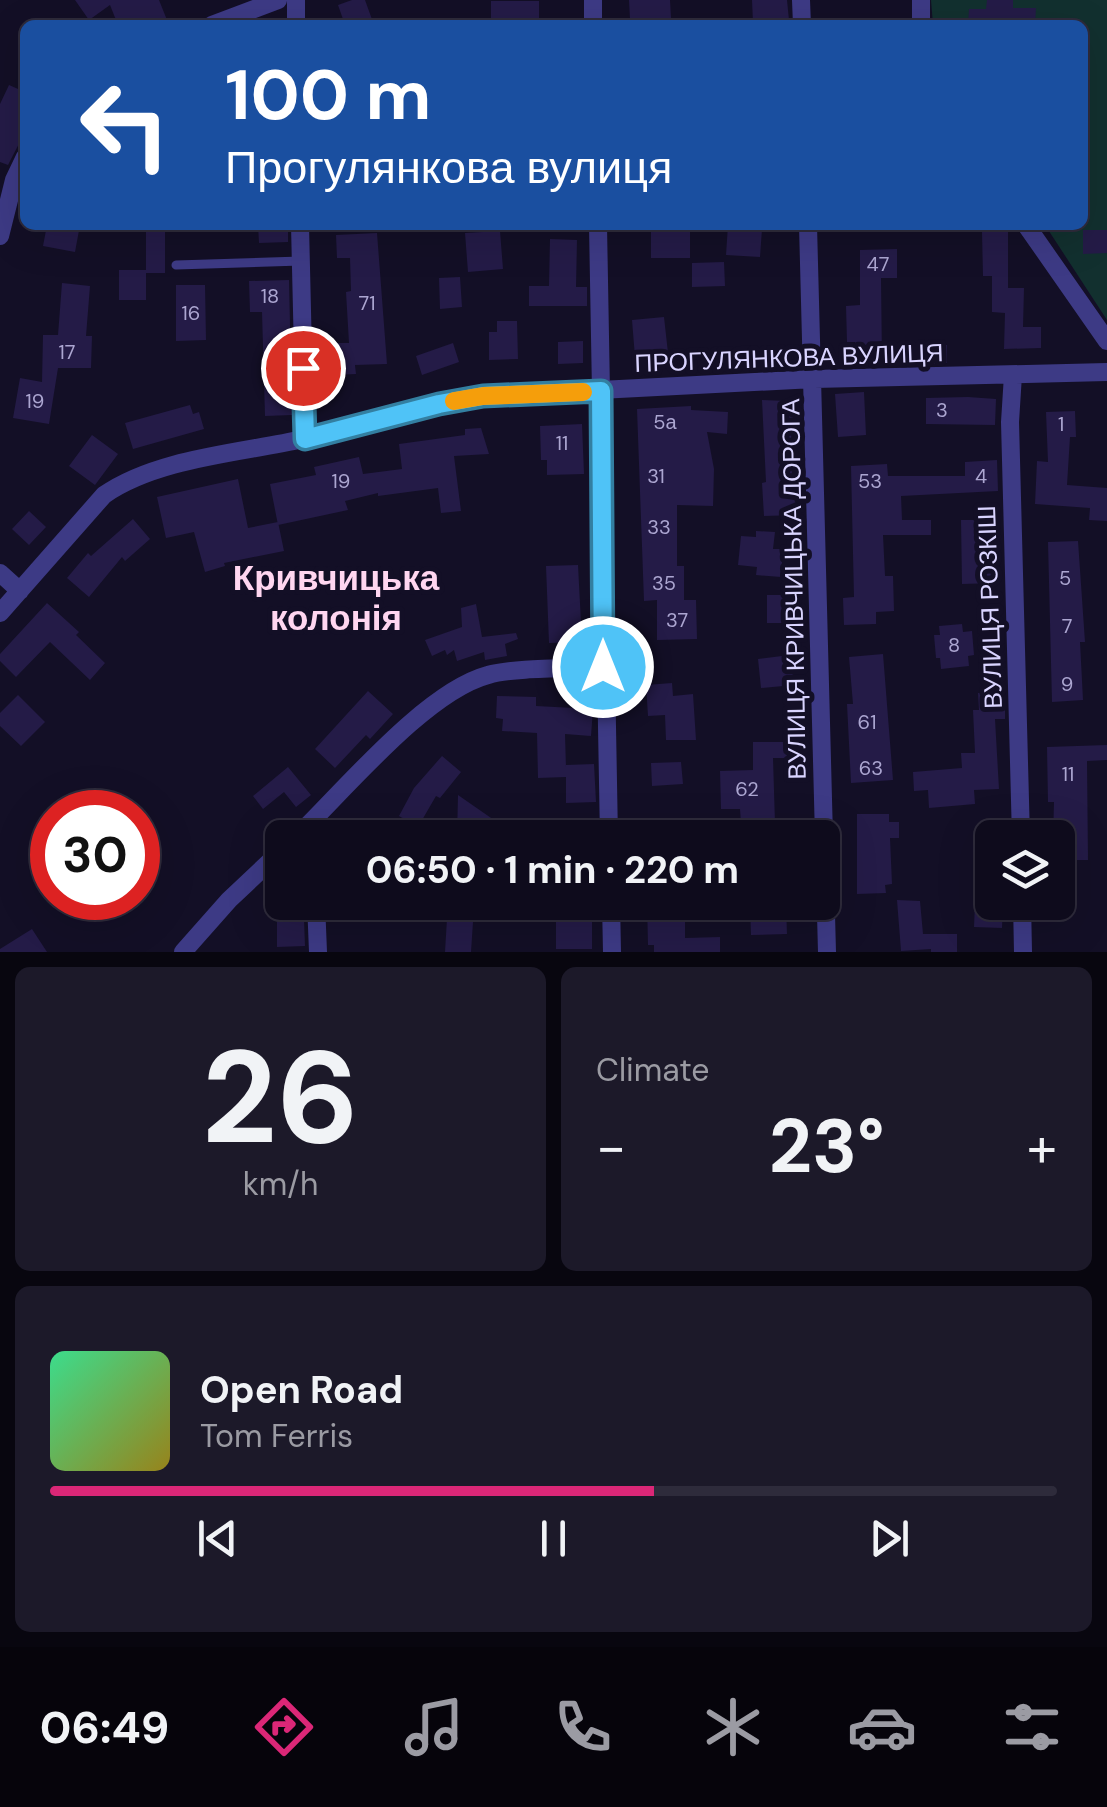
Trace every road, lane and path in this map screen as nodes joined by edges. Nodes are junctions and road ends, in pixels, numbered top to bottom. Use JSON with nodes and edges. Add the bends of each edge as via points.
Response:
{"nodes":[{"id":1,"x":278,"y":0,"type":"edge"},
{"id":2,"x":225,"y":20,"type":"edge"},
{"id":3,"x":20,"y":167,"type":"edge"},
{"id":4,"x":300,"y":230,"type":"edge"},
{"id":5,"x":598,"y":230,"type":"edge"},
{"id":6,"x":808,"y":230,"type":"edge"},
{"id":7,"x":1029,"y":230,"type":"edge"},
{"id":8,"x":0,"y":236,"type":"edge"},
{"id":9,"x":301,"y":261,"type":"junction"},
{"id":10,"x":176,"y":265,"type":"dead end"},
{"id":11,"x":1107,"y":341,"type":"edge"},
{"id":12,"x":1107,"y":372,"type":"edge"},
{"id":13,"x":1013,"y":375,"type":"junction"},
{"id":14,"x":814,"y":379,"type":"junction"},
{"id":15,"x":601,"y":391,"type":"junction"},
{"id":16,"x":305,"y":439,"type":"junction"},
{"id":17,"x":0,"y":573,"type":"edge"},
{"id":18,"x":20,"y":590,"type":"junction"},
{"id":19,"x":0,"y":613,"type":"edge"},
{"id":20,"x":603,"y":667,"type":"junction"},
{"id":21,"x":321,"y":820,"type":"edge"},
{"id":22,"x":608,"y":820,"type":"edge"},
{"id":23,"x":1021,"y":820,"type":"edge"},
{"id":24,"x":265,"y":866,"type":"edge"},
{"id":25,"x":317,"y":920,"type":"edge"},
{"id":26,"x":611,"y":920,"type":"edge"},
{"id":27,"x":1022,"y":920,"type":"edge"},
{"id":28,"x":183,"y":952,"type":"edge"},
{"id":29,"x":318,"y":952,"type":"edge"},
{"id":30,"x":612,"y":952,"type":"edge"},
{"id":31,"x":827,"y":952,"type":"edge"},
{"id":32,"x":1023,"y":952,"type":"edge"}],
"edges":[{"from":1,"to":2,"type":"street"},
{"from":3,"to":8,"type":"street"},
{"from":4,"to":9,"type":"street"},
{"from":5,"to":15,"type":"street"},
{"from":6,"to":14,"type":"street","name":"ВУЛИЦЯ КРИВЧИЦЬКА ДОРОГА"},
{"from":7,"to":11,"type":"street"},
{"from":9,"to":10,"type":"lane"},
{"from":9,"to":16,"type":"street"},
{"from":12,"to":13,"type":"street","name":"ПРОГУЛЯНКОВА ВУЛИЦЯ"},
{"from":13,"to":14,"type":"street","name":"ПРОГУЛЯНКОВА ВУЛИЦЯ"},
{"from":13,"to":23,"type":"street","name":"ВУЛИЦЯ РОЗКІШ"},
{"from":14,"to":15,"type":"street","name":"ПРОГУЛЯНКОВА ВУЛИЦЯ"},
{"from":14,"to":31,"type":"street","name":"ВУЛИЦЯ КРИВЧИЦЬКА ДОРОГА"},
{"from":15,"to":16,"type":"street","name":"ПРОГУЛЯНКОВА ВУЛИЦЯ","via":[[454,401]]},
{"from":15,"to":20,"type":"street"},
{"from":16,"to":18,"type":"street","name":"ПРОГУЛЯНКОВА ВУЛИЦЯ","via":[[125,480]]},
{"from":17,"to":18,"type":"street"},
{"from":18,"to":19,"type":"street","name":"ПРОГУЛЯНКОВА ВУЛИЦЯ"},
{"from":20,"to":21,"type":"street","via":[[490,674],[454,689],[407,728]]},
{"from":20,"to":22,"type":"street"},
{"from":24,"to":28,"type":"street"},
{"from":25,"to":29,"type":"street"},
{"from":26,"to":30,"type":"street"},
{"from":27,"to":32,"type":"street"}]}
